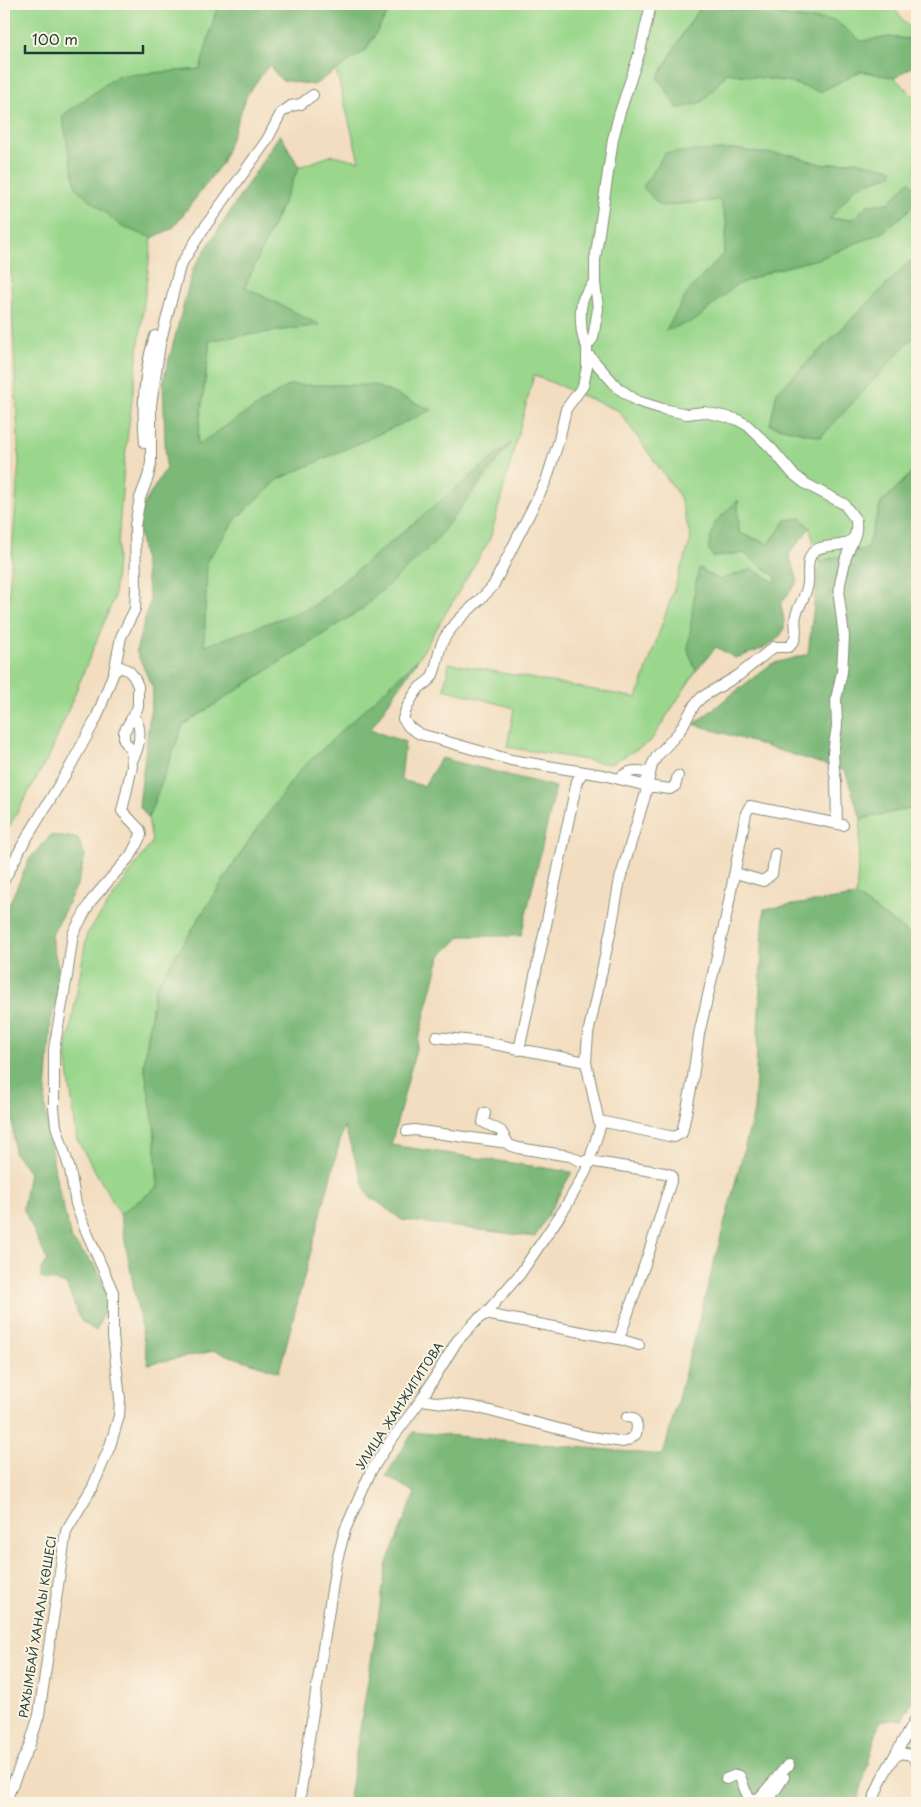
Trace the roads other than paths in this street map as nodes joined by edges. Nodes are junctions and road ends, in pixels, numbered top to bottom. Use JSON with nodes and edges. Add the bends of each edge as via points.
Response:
{"nodes":[{"id":1,"x":651,"y":4,"type":"edge"},
{"id":2,"x":313,"y":95,"type":"dead end"},
{"id":3,"x":595,"y":281,"type":"junction"},
{"id":4,"x":587,"y":349,"type":"junction"},
{"id":5,"x":855,"y":535,"type":"junction"},
{"id":6,"x":114,"y":672,"type":"junction"},
{"id":7,"x":133,"y":715,"type":"junction"},
{"id":8,"x":132,"y":761,"type":"junction"},
{"id":9,"x":583,"y":772,"type":"junction"},
{"id":10,"x":678,"y":776,"type":"dead end"},
{"id":11,"x":644,"y":783,"type":"junction"},
{"id":12,"x":775,"y":854,"type":"dead end"},
{"id":13,"x":735,"y":871,"type":"junction"},
{"id":14,"x":4,"y":880,"type":"edge"},
{"id":15,"x":436,"y":1037,"type":"dead end"},
{"id":16,"x":518,"y":1050,"type":"junction"},
{"id":17,"x":586,"y":1062,"type":"junction"},
{"id":18,"x":485,"y":1113,"type":"dead end"},
{"id":19,"x":600,"y":1120,"type":"junction"},
{"id":20,"x":407,"y":1131,"type":"dead end"},
{"id":21,"x":508,"y":1143,"type":"junction"},
{"id":22,"x":589,"y":1160,"type":"junction"},
{"id":23,"x":485,"y":1314,"type":"junction"},
{"id":24,"x":619,"y":1339,"type":"junction"},
{"id":25,"x":639,"y":1345,"type":"dead end"},
{"id":26,"x":421,"y":1400,"type":"junction"},
{"id":27,"x":627,"y":1417,"type":"dead end"},
{"id":28,"x":917,"y":1716,"type":"edge"},
{"id":29,"x":895,"y":1757,"type":"junction"},
{"id":30,"x":917,"y":1763,"type":"edge"},
{"id":31,"x":726,"y":1779,"type":"dead end"},
{"id":32,"x":5,"y":1803,"type":"edge"},
{"id":33,"x":299,"y":1803,"type":"edge"},
{"id":34,"x":767,"y":1803,"type":"edge"},
{"id":35,"x":872,"y":1803,"type":"edge"}],
"edges":[{"from":1,"to":3,"type":"street","via":[[613,139],[595,260]]},
{"from":2,"to":6,"type":"street","via":[[281,113],[268,140],[181,263],[160,344],[151,405],[151,463],[135,526],[135,609],[121,637]]},
{"from":3,"to":4,"type":"street","via":[[598,309],[593,338]]},
{"from":3,"to":4,"type":"street","via":[[582,302]]},
{"from":4,"to":5,"type":"street","via":[[618,388],[637,401],[663,410],[687,414],[704,412],[747,424],[793,474],[844,504],[856,520]]},
{"from":4,"to":9,"type":"street","via":[[583,386],[566,409],[551,465],[534,506],[493,586],[443,641],[431,678],[411,698],[403,719],[420,734],[511,760]]},
{"from":5,"to":11,"type":"street","via":[[848,542],[815,550],[810,556],[808,583],[795,617],[797,628],[792,644],[774,647],[695,704],[679,732],[657,756]]},
{"from":5,"to":13,"type":"street","via":[[846,557],[839,597],[844,636],[833,753],[840,825],[750,806]]},
{"from":6,"to":7,"type":"street","via":[[121,666],[129,671],[138,686],[138,707]]},
{"from":6,"to":14,"type":"street","via":[[88,735]]},
{"from":7,"to":8,"type":"street","via":[[140,736]]},
{"from":7,"to":8,"type":"street","via":[[124,732],[124,740],[132,750]]},
{"from":8,"to":32,"type":"street","name":"РАХЫМБАЙ ХАНАЛЫ КӨШЕСІ","via":[[122,811],[140,830],[141,836],[131,855],[91,901],[73,934],[54,1049],[54,1116],[76,1204],[113,1292],[119,1416],[92,1486],[66,1531],[36,1724]]},
{"from":9,"to":11,"type":"street"},
{"from":9,"to":16,"type":"street","via":[[577,781]]},
{"from":10,"to":11,"type":"street","via":[[675,786],[670,789]]},
{"from":11,"to":17,"type":"street","via":[[620,879],[588,1034]]},
{"from":12,"to":13,"type":"street","via":[[772,874],[763,881]]},
{"from":13,"to":19,"type":"street","via":[[699,1034],[682,1133],[674,1137]]},
{"from":15,"to":16,"type":"street"},
{"from":16,"to":17,"type":"street"},
{"from":17,"to":19,"type":"street"},
{"from":18,"to":21,"type":"street","via":[[483,1122],[501,1131]]},
{"from":19,"to":22,"type":"street","name":"УЛИЦА ЖАНЖИГИТОВА"},
{"from":20,"to":21,"type":"street"},
{"from":21,"to":22,"type":"street","via":[[518,1148]]},
{"from":22,"to":23,"type":"street","name":"УЛИЦА ЖАНЖИГИТОВА","via":[[577,1187],[546,1236],[517,1278]]},
{"from":22,"to":24,"type":"street","via":[[665,1173],[672,1178]]},
{"from":23,"to":24,"type":"street"},
{"from":23,"to":26,"type":"street","name":"УЛИЦА ЖАНЖИГИТОВА","via":[[453,1346]]},
{"from":24,"to":25,"type":"street"},
{"from":26,"to":27,"type":"street","via":[[475,1407],[586,1436],[623,1442],[636,1434],[638,1428],[633,1418]]},
{"from":26,"to":33,"type":"street","name":"УЛИЦА ЖАНЖИГИТОВА","via":[[371,1471],[339,1549]]},
{"from":28,"to":29,"type":"street"},
{"from":29,"to":30,"type":"street","via":[[901,1753],[909,1755]]},
{"from":29,"to":35,"type":"street"},
{"from":31,"to":34,"type":"street","via":[[740,1776],[747,1795],[756,1799],[791,1764]]}]}
